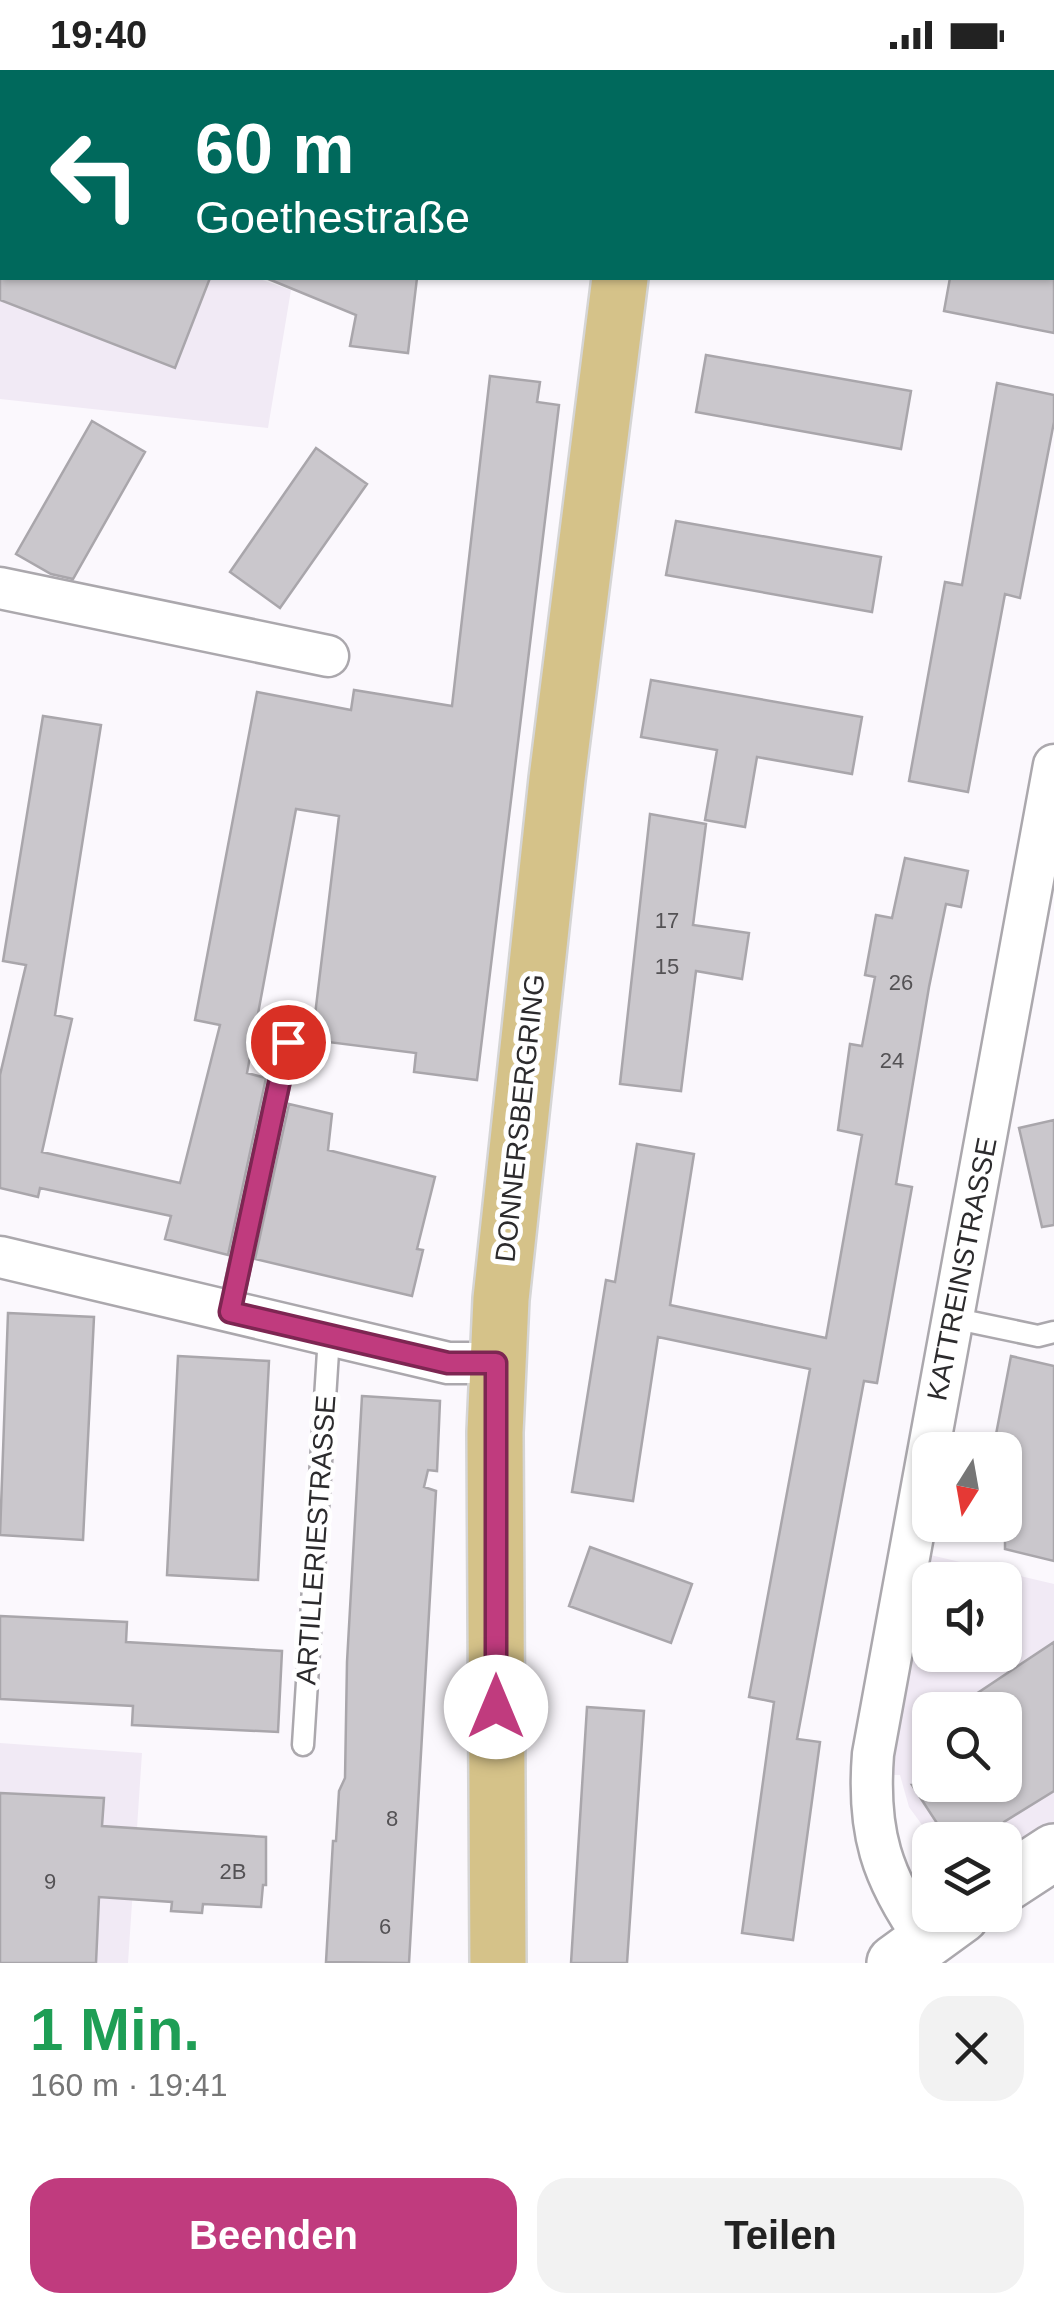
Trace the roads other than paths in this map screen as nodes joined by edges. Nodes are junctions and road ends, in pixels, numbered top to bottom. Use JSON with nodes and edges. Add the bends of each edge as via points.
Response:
{"nodes":[{"id":1,"x":620,"y":280,"type":"edge"},
{"id":2,"x":0,"y":588,"type":"edge"},
{"id":3,"x":328,"y":656,"type":"dead end"},
{"id":4,"x":1054,"y":765,"type":"edge"},
{"id":5,"x":288,"y":1042,"type":"dead end"},
{"id":6,"x":0,"y":1256,"type":"edge"},
{"id":7,"x":230,"y":1312,"type":"junction"},
{"id":8,"x":952,"y":1318,"type":"junction"},
{"id":9,"x":1054,"y":1332,"type":"edge"},
{"id":10,"x":329,"y":1336,"type":"junction"},
{"id":11,"x":496,"y":1363,"type":"junction"},
{"id":12,"x":920,"y":1562,"type":"edge"},
{"id":13,"x":912,"y":1607,"type":"edge"},
{"id":14,"x":303,"y":1745,"type":"dead end"},
{"id":15,"x":1054,"y":1852,"type":"edge"},
{"id":16,"x":1022,"y":1873,"type":"edge"},
{"id":17,"x":927,"y":1939,"type":"edge"},
{"id":18,"x":498,"y":1963,"type":"edge"}],
"edges":[{"from":1,"to":11,"type":"main road","name":"DONNERSBERGRING","via":[[557,780]]},
{"from":2,"to":3,"type":"street"},
{"from":4,"to":8,"type":"street","name":"KATTREINSTRASSE"},
{"from":5,"to":7,"type":"lane"},
{"from":6,"to":7,"type":"street"},
{"from":7,"to":10,"type":"street"},
{"from":8,"to":9,"type":"lane","via":[[1038,1336]]},
{"from":8,"to":12,"type":"street","name":"KATTREINSTRASSE"},
{"from":10,"to":11,"type":"street","via":[[448,1363]]},
{"from":10,"to":14,"type":"lane","name":"ARTILLERIESTRASSE"},
{"from":11,"to":18,"type":"main road","name":"DONNERSBERGRING"},
{"from":13,"to":17,"type":"street","name":"KATTREINSTRASSE","via":[[873,1754],[871,1813],[886,1872]]},
{"from":15,"to":16,"type":"main road"}]}
